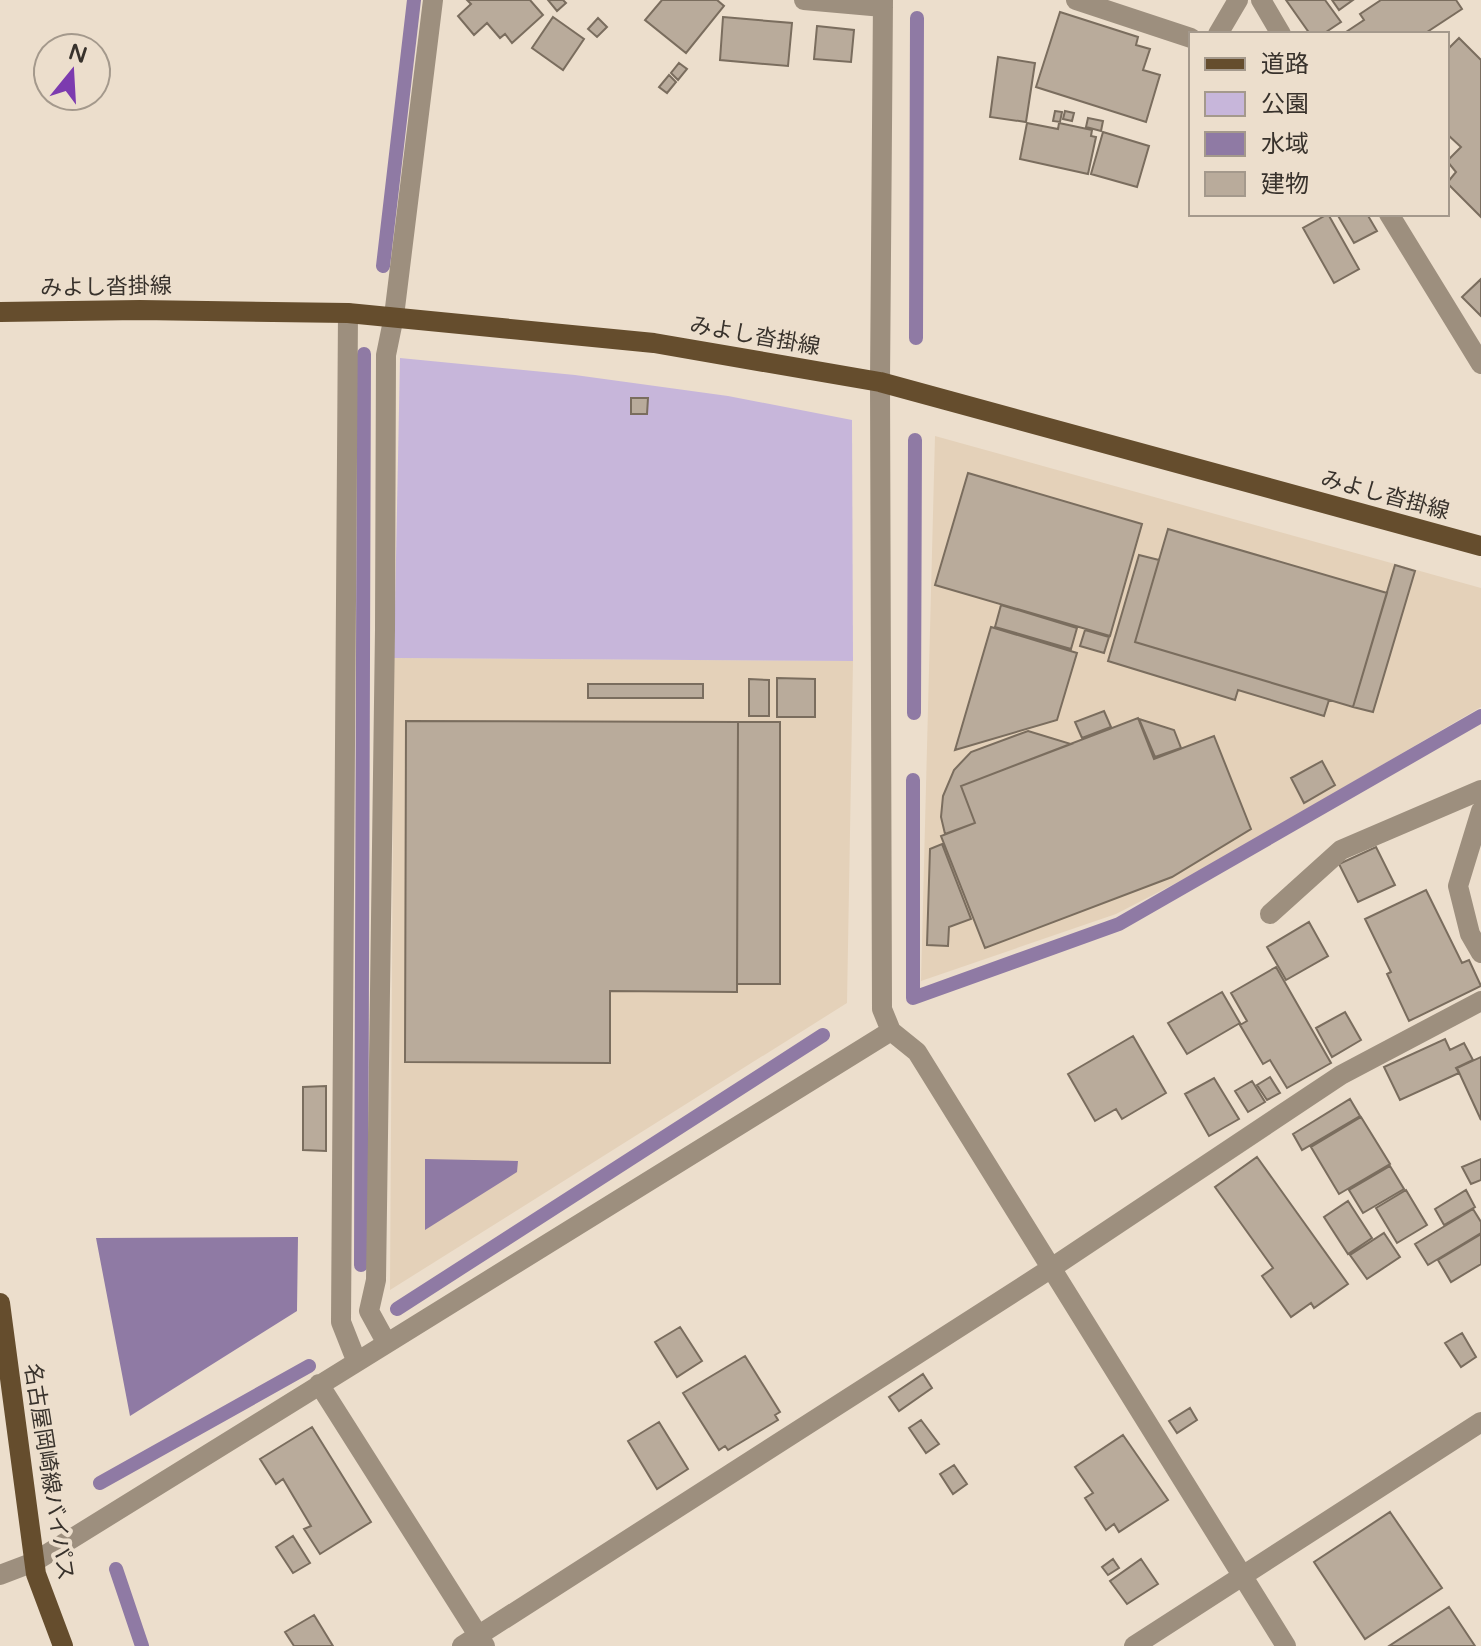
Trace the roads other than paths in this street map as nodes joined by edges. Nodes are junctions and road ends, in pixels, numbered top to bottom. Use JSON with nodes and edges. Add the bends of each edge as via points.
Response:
{"nodes":[{"id":1,"x":433,"y":0,"type":"edge"},
{"id":2,"x":804,"y":0,"type":"edge"},
{"id":3,"x":1076,"y":0,"type":"edge"},
{"id":4,"x":1238,"y":0,"type":"edge"},
{"id":5,"x":1261,"y":0,"type":"edge"},
{"id":6,"x":883,"y":3,"type":"edge"},
{"id":7,"x":1219,"y":32,"type":"edge"},
{"id":8,"x":1280,"y":32,"type":"edge"},
{"id":9,"x":1189,"y":37,"type":"edge"},
{"id":10,"x":1390,"y":216,"type":"edge"},
{"id":11,"x":0,"y":312,"type":"edge"},
{"id":12,"x":348,"y":313,"type":"junction"},
{"id":13,"x":394,"y":316,"type":"junction"},
{"id":14,"x":1481,"y":364,"type":"edge"},
{"id":15,"x":880,"y":382,"type":"junction"},
{"id":16,"x":1481,"y":546,"type":"edge"},
{"id":17,"x":1481,"y":790,"type":"edge"},
{"id":18,"x":1481,"y":811,"type":"edge"},
{"id":19,"x":1270,"y":914,"type":"dead end"},
{"id":20,"x":1481,"y":953,"type":"edge"},
{"id":21,"x":1481,"y":1001,"type":"edge"},
{"id":22,"x":891,"y":1031,"type":"junction"},
{"id":23,"x":1050,"y":1269,"type":"junction"},
{"id":24,"x":0,"y":1303,"type":"edge"},
{"id":25,"x":386,"y":1342,"type":"junction"},
{"id":26,"x":356,"y":1360,"type":"junction"},
{"id":27,"x":319,"y":1384,"type":"junction"},
{"id":28,"x":1481,"y":1422,"type":"edge"},
{"id":29,"x":34,"y":1562,"type":"junction"},
{"id":30,"x":0,"y":1575,"type":"edge"},
{"id":31,"x":1242,"y":1577,"type":"junction"},
{"id":32,"x":475,"y":1643,"type":"edge"},
{"id":33,"x":63,"y":1646,"type":"edge"},
{"id":34,"x":1134,"y":1646,"type":"edge"},
{"id":35,"x":1286,"y":1646,"type":"edge"}],
"edges":[{"from":1,"to":13,"type":"street"},
{"from":2,"to":6,"type":"street"},
{"from":3,"to":9,"type":"street"},
{"from":4,"to":7,"type":"street"},
{"from":5,"to":8,"type":"street"},
{"from":6,"to":15,"type":"street"},
{"from":10,"to":14,"type":"street"},
{"from":11,"to":12,"type":"main road","name":"みよし沓掛線"},
{"from":12,"to":13,"type":"main road","name":"みよし沓掛線"},
{"from":12,"to":26,"type":"street","via":[[341,1322]]},
{"from":13,"to":15,"type":"main road","name":"みよし沓掛線","via":[[654,343]]},
{"from":13,"to":25,"type":"street","via":[[386,355],[376,1280],[369,1311]]},
{"from":15,"to":16,"type":"main road","name":"みよし沓掛線"},
{"from":15,"to":22,"type":"street","via":[[882,1009]]},
{"from":17,"to":19,"type":"street","via":[[1341,850]]},
{"from":18,"to":20,"type":"street","via":[[1458,886],[1470,934]]},
{"from":21,"to":23,"type":"street","via":[[1341,1075]]},
{"from":22,"to":23,"type":"street","via":[[917,1052]]},
{"from":22,"to":25,"type":"street"},
{"from":23,"to":31,"type":"street"},
{"from":23,"to":32,"type":"street"},
{"from":24,"to":29,"type":"main road","name":"名古屋岡崎線バイパス"},
{"from":25,"to":26,"type":"street"},
{"from":26,"to":27,"type":"street"},
{"from":27,"to":29,"type":"street"},
{"from":27,"to":32,"type":"street"},
{"from":28,"to":31,"type":"street"},
{"from":29,"to":30,"type":"street"},
{"from":29,"to":33,"type":"main road","name":"名古屋岡崎線バイパス"},
{"from":31,"to":34,"type":"street"},
{"from":31,"to":35,"type":"street"}]}
